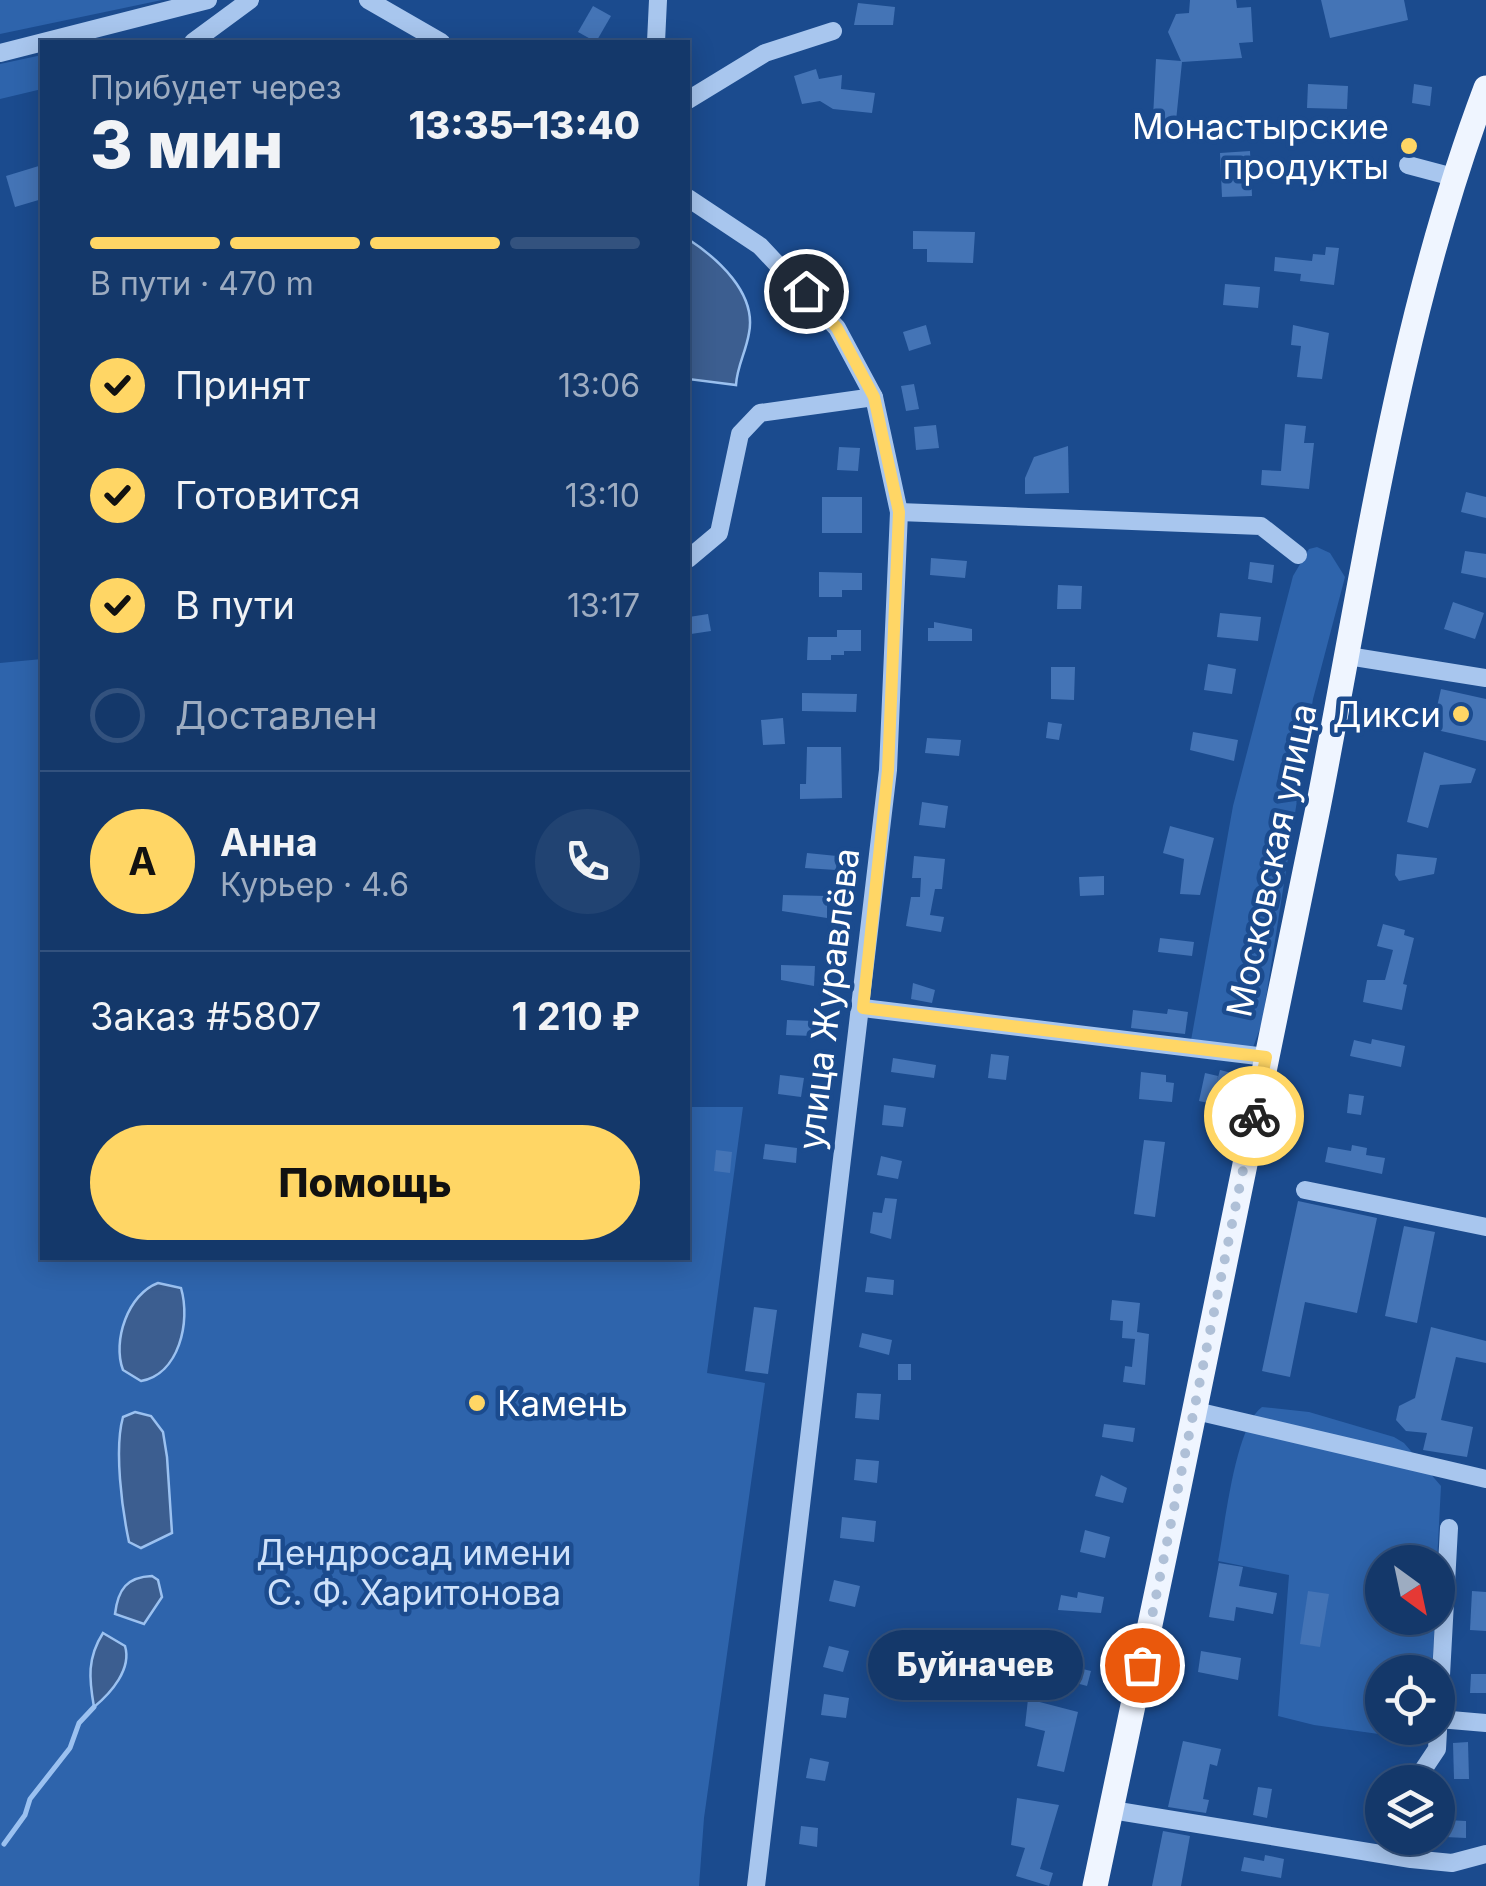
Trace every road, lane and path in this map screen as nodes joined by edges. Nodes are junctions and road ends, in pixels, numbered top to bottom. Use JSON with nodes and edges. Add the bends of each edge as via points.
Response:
{"nodes":[{"id":1,"x":208,"y":0,"type":"edge"},
{"id":2,"x":250,"y":0,"type":"edge"},
{"id":3,"x":368,"y":0,"type":"edge"},
{"id":4,"x":658,"y":0,"type":"edge"},
{"id":5,"x":833,"y":31,"type":"dead end"},
{"id":6,"x":51,"y":40,"type":"edge"},
{"id":7,"x":196,"y":40,"type":"edge"},
{"id":8,"x":438,"y":40,"type":"edge"},
{"id":9,"x":656,"y":40,"type":"edge"},
{"id":10,"x":40,"y":43,"type":"edge"},
{"id":11,"x":0,"y":53,"type":"edge"},
{"id":12,"x":1486,"y":88,"type":"edge"},
{"id":13,"x":690,"y":99,"type":"edge"},
{"id":14,"x":1408,"y":166,"type":"dead end"},
{"id":15,"x":1457,"y":178,"type":"junction"},
{"id":16,"x":690,"y":199,"type":"edge"},
{"id":17,"x":874,"y":397,"type":"junction"},
{"id":18,"x":899,"y":512,"type":"junction"},
{"id":19,"x":1298,"y":555,"type":"dead end"},
{"id":20,"x":690,"y":557,"type":"edge"},
{"id":21,"x":1348,"y":656,"type":"junction"},
{"id":22,"x":1486,"y":678,"type":"edge"},
{"id":23,"x":863,"y":1008,"type":"junction"},
{"id":24,"x":1266,"y":1057,"type":"junction"},
{"id":25,"x":1306,"y":1190,"type":"dead end"},
{"id":26,"x":1486,"y":1227,"type":"edge"},
{"id":27,"x":1196,"y":1411,"type":"junction"},
{"id":28,"x":1486,"y":1480,"type":"edge"},
{"id":29,"x":1448,"y":1528,"type":"dead end"},
{"id":30,"x":1441,"y":1655,"type":"edge"},
{"id":31,"x":1455,"y":1720,"type":"edge"},
{"id":32,"x":1486,"y":1723,"type":"edge"},
{"id":33,"x":1112,"y":1810,"type":"junction"},
{"id":34,"x":1415,"y":1855,"type":"edge"},
{"id":35,"x":1485,"y":1856,"type":"edge"},
{"id":36,"x":1416,"y":1859,"type":"junction"},
{"id":37,"x":756,"y":1886,"type":"edge"},
{"id":38,"x":1095,"y":1886,"type":"edge"}],
"edges":[{"from":1,"to":6,"type":"street"},
{"from":2,"to":7,"type":"street"},
{"from":3,"to":8,"type":"street"},
{"from":4,"to":9,"type":"street"},
{"from":5,"to":13,"type":"street","via":[[765,53]]},
{"from":10,"to":11,"type":"street"},
{"from":12,"to":15,"type":"main road","name":"Московская улица"},
{"from":14,"to":15,"type":"street"},
{"from":15,"to":21,"type":"main road","name":"Московская улица","via":[[1374,511]]},
{"from":16,"to":17,"type":"street","name":"улица Журавлёва","via":[[760,246],[806,291],[837,328]]},
{"from":17,"to":18,"type":"street","name":"улица Журавлёва"},
{"from":17,"to":20,"type":"street","via":[[760,412],[740,434],[719,532]]},
{"from":18,"to":19,"type":"street","via":[[1261,526]]},
{"from":18,"to":23,"type":"street","name":"улица Журавлёва","via":[[888,770]]},
{"from":21,"to":22,"type":"street"},
{"from":21,"to":24,"type":"main road","name":"Московская улица"},
{"from":23,"to":24,"type":"street"},
{"from":23,"to":37,"type":"street","name":"улица Журавлёва"},
{"from":24,"to":27,"type":"main road","name":"Московская улица"},
{"from":25,"to":26,"type":"street"},
{"from":27,"to":28,"type":"street"},
{"from":27,"to":33,"type":"main road","name":"Московская улица"},
{"from":29,"to":30,"type":"street"},
{"from":31,"to":32,"type":"street"},
{"from":33,"to":36,"type":"street"},
{"from":33,"to":38,"type":"main road","name":"Московская улица"},
{"from":34,"to":36,"type":"street"},
{"from":35,"to":36,"type":"street","via":[[1452,1863]]}]}
